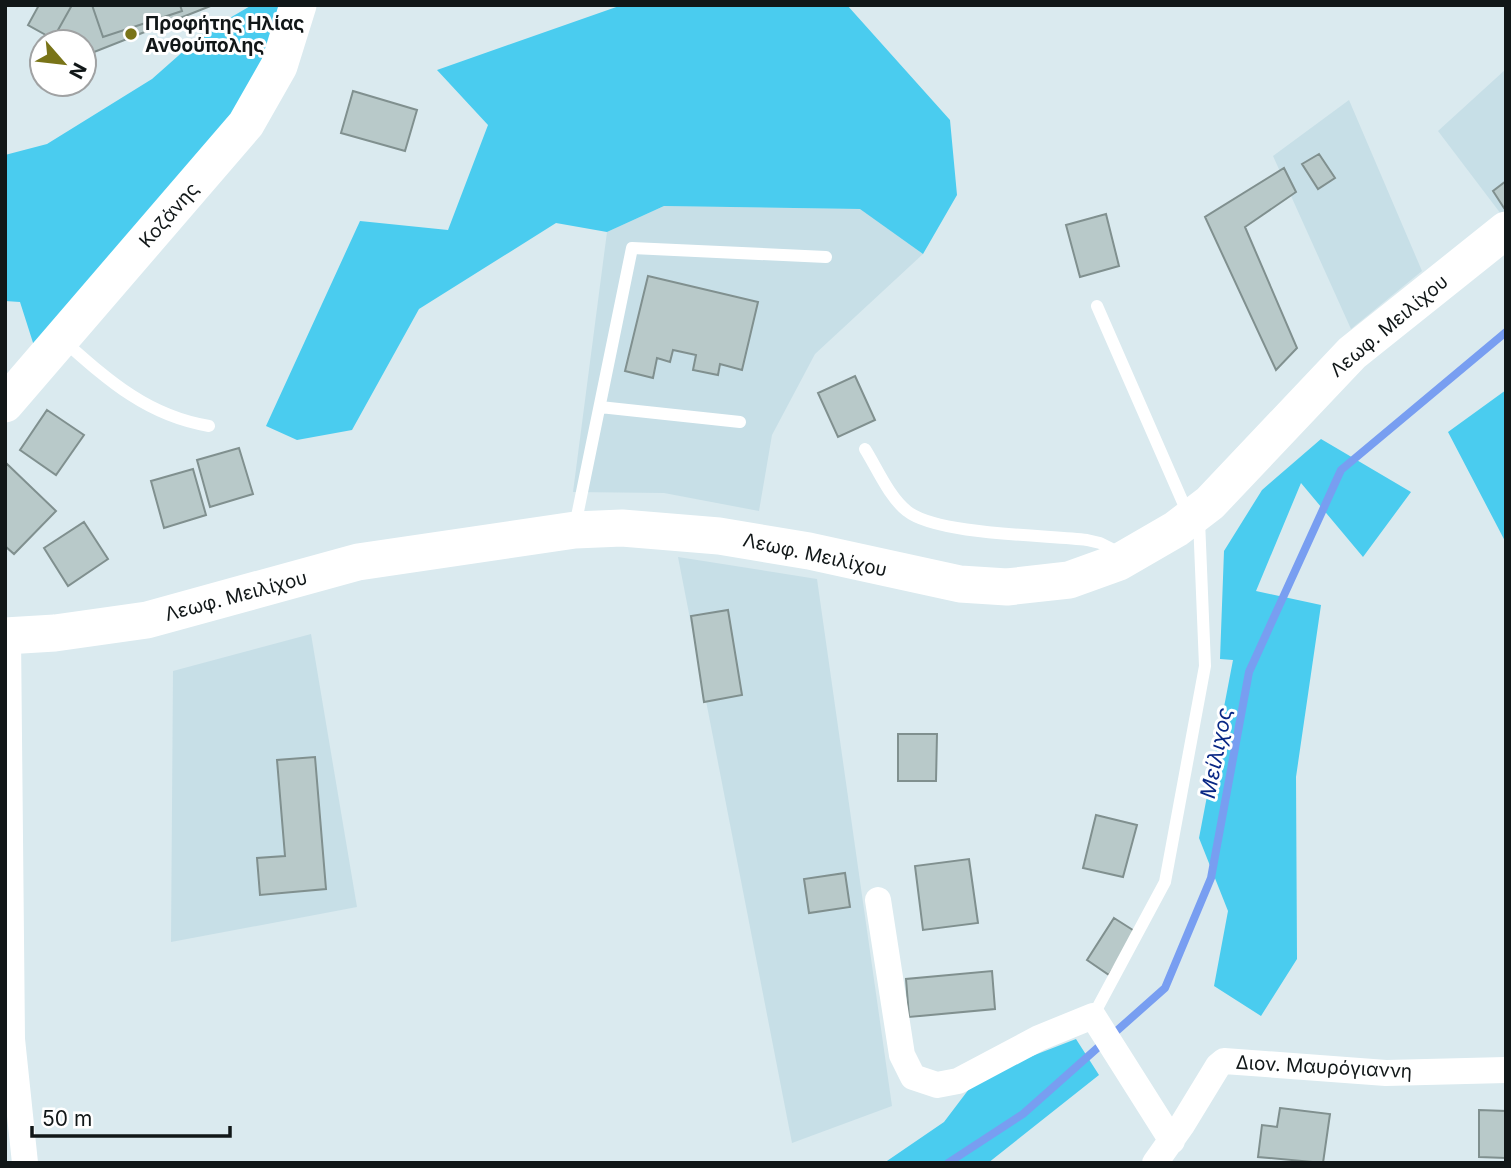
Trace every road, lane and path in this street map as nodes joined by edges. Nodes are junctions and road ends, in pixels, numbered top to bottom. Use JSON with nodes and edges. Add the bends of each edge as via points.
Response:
{"nodes":[{"id":1,"x":298,"y":5,"type":"edge"},
{"id":2,"x":1506,"y":230,"type":"edge"},
{"id":3,"x":825,"y":257,"type":"dead end"},
{"id":4,"x":1097,"y":306,"type":"dead end"},
{"id":5,"x":61,"y":338,"type":"junction"},
{"id":6,"x":5,"y":404,"type":"edge"},
{"id":7,"x":600,"y":407,"type":"junction"},
{"id":8,"x":740,"y":422,"type":"dead end"},
{"id":9,"x":209,"y":426,"type":"dead end"},
{"id":10,"x":865,"y":449,"type":"dead end"},
{"id":11,"x":1194,"y":515,"type":"junction"},
{"id":12,"x":575,"y":530,"type":"junction"},
{"id":13,"x":1127,"y":557,"type":"junction"},
{"id":14,"x":7,"y":636,"type":"edge"},
{"id":15,"x":878,"y":900,"type":"dead end"},
{"id":16,"x":1096,"y":1020,"type":"junction"},
{"id":17,"x":1506,"y":1070,"type":"edge"},
{"id":18,"x":1172,"y":1141,"type":"junction"},
{"id":19,"x":25,"y":1163,"type":"edge"},
{"id":20,"x":1155,"y":1163,"type":"edge"}],
"edges":[{"from":1,"to":5,"type":"street","name":"Κοζάνης","via":[[279,66],[247,124]]},
{"from":2,"to":11,"type":"street","name":"Λεωφ. Μειλίχου","via":[[1352,353],[1238,477]]},
{"from":3,"to":7,"type":"lane","via":[[632,248]]},
{"from":4,"to":11,"type":"lane"},
{"from":5,"to":6,"type":"street","name":"Κοζάνης"},
{"from":5,"to":9,"type":"lane","via":[[134,400],[182,421]]},
{"from":7,"to":8,"type":"lane"},
{"from":7,"to":12,"type":"lane"},
{"from":10,"to":13,"type":"lane","via":[[900,504],[913,515],[966,528],[1100,543]]},
{"from":11,"to":13,"type":"street","name":"Λεωφ. Μειλίχου"},
{"from":11,"to":16,"type":"lane","via":[[1205,666],[1165,882]]},
{"from":12,"to":13,"type":"street","name":"Λεωφ. Μειλίχου","via":[[622,528],[719,536],[978,586],[1055,583]]},
{"from":12,"to":14,"type":"street","name":"Λεωφ. Μειλίχου","via":[[358,562],[147,620]]},
{"from":14,"to":19,"type":"street","via":[[12,1039]]},
{"from":15,"to":16,"type":"street","via":[[902,1055],[919,1081],[937,1085],[958,1081],[1048,1033]]},
{"from":16,"to":18,"type":"street"},
{"from":17,"to":18,"type":"street","name":"Διον. Μαυρόγιαννη","via":[[1386,1073],[1224,1061]]},
{"from":18,"to":20,"type":"street","name":"Διον. Μαυρόγιαννη"}]}
